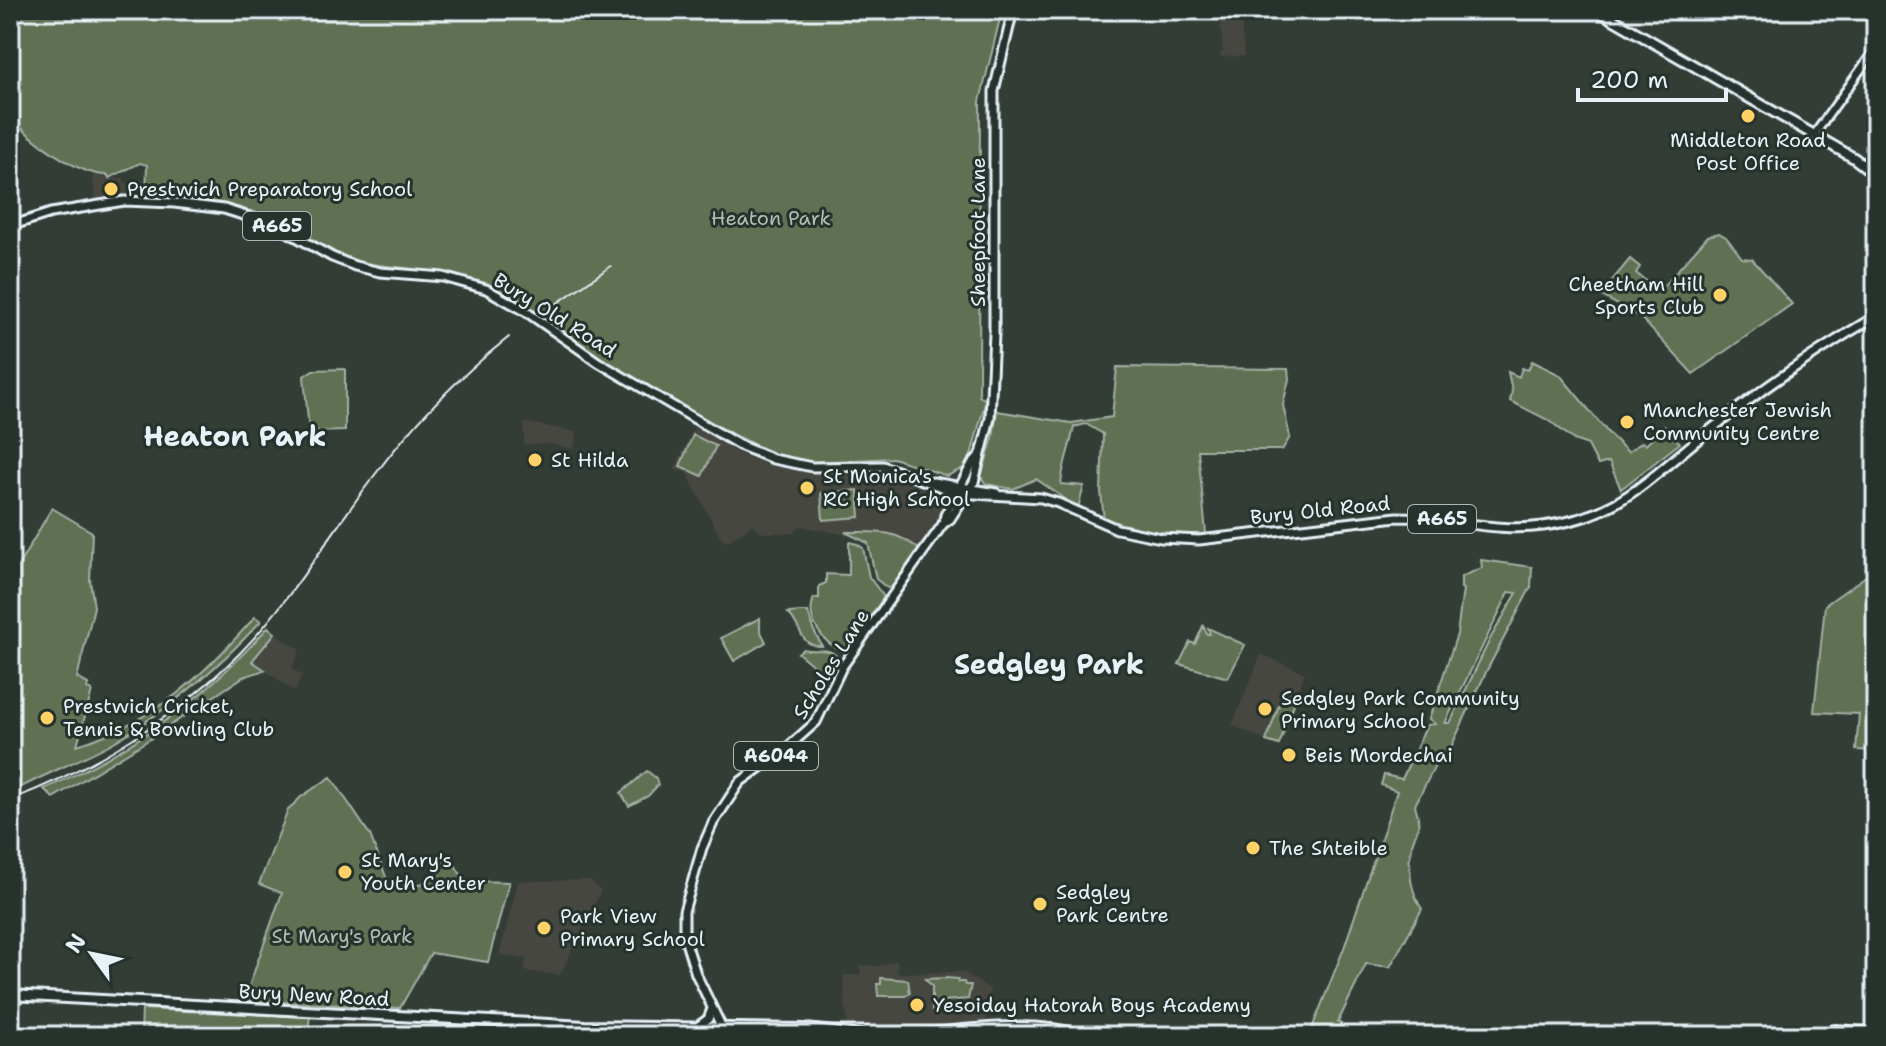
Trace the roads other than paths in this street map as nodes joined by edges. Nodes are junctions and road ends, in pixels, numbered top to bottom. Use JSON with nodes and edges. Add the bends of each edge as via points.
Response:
{"nodes":[{"id":1,"x":1013,"y":10,"type":"edge"},
{"id":2,"x":1597,"y":10,"type":"edge"},
{"id":3,"x":1876,"y":48,"type":"edge"},
{"id":4,"x":1814,"y":135,"type":"junction"},
{"id":5,"x":1876,"y":175,"type":"edge"},
{"id":6,"x":10,"y":226,"type":"edge"},
{"id":7,"x":1876,"y":316,"type":"edge"},
{"id":8,"x":979,"y":459,"type":"junction"},
{"id":9,"x":969,"y":470,"type":"junction"},
{"id":10,"x":936,"y":484,"type":"junction"},
{"id":11,"x":965,"y":489,"type":"junction"},
{"id":12,"x":944,"y":520,"type":"junction"},
{"id":13,"x":10,"y":995,"type":"edge"},
{"id":14,"x":712,"y":1009,"type":"junction"},
{"id":15,"x":616,"y":1027,"type":"junction"},
{"id":16,"x":697,"y":1027,"type":"junction"},
{"id":17,"x":723,"y":1032,"type":"edge"},
{"id":18,"x":1876,"y":1033,"type":"edge"},
{"id":19,"x":744,"y":1035,"type":"edge"},
{"id":20,"x":762,"y":1036,"type":"edge"},
{"id":21,"x":868,"y":1036,"type":"edge"},
{"id":22,"x":906,"y":1036,"type":"edge"},
{"id":23,"x":1088,"y":1036,"type":"edge"},
{"id":24,"x":1808,"y":1036,"type":"edge"}],
"edges":[{"from":1,"to":8,"type":"main road","name":"Sheepfoot Lane","number":"A6044","via":[[994,91],[992,392]]},
{"from":2,"to":4,"type":"highway"},
{"from":3,"to":4,"type":"street"},
{"from":4,"to":5,"type":"highway"},
{"from":6,"to":10,"type":"main road","name":"Bury Old Road","number":"A665","via":[[124,201],[224,209],[277,226],[355,266],[443,277],[486,289],[598,362],[760,454],[812,467],[883,466]]},
{"from":7,"to":11,"type":"main road","name":"Bury Old Road","number":"A665","via":[[1755,396],[1632,495],[1558,524],[1522,528],[1397,517],[1175,540],[1106,525],[1049,500]]},
{"from":8,"to":9,"type":"main road","name":"Sheepfoot Lane","number":"A6044"},
{"from":8,"to":11,"type":"main road"},
{"from":9,"to":10,"type":"main road"},
{"from":9,"to":11,"type":"main road","name":"Sheepfoot Lane","number":"A6044"},
{"from":10,"to":11,"type":"main road","name":"Bury Old Road","number":"A665"},
{"from":10,"to":12,"type":"main road","via":[[947,499]]},
{"from":11,"to":12,"type":"main road","name":"Scholes Lane","number":"A6044","via":[[950,519]]},
{"from":12,"to":14,"type":"main road","name":"Scholes Lane","number":"A6044","via":[[842,667],[816,722],[740,782],[713,823],[684,911],[684,936]]},
{"from":13,"to":15,"type":"highway","name":"Bury New Road"},
{"from":14,"to":16,"type":"main road"},
{"from":14,"to":17,"type":"main road","name":"Scholes Lane","number":"A6044"},
{"from":15,"to":16,"type":"highway","name":"Bury New Road"},
{"from":15,"to":17,"type":"highway","name":"Bury New Road"},
{"from":16,"to":17,"type":"highway","name":"Bury New Road"},
{"from":17,"to":19,"type":"highway","name":"Bury New Road"},
{"from":17,"to":21,"type":"highway","name":"Bury New Road","via":[[806,1029]]},
{"from":18,"to":24,"type":"highway","via":[[1835,1030]]},
{"from":19,"to":20,"type":"highway","name":"Bury New Road"},
{"from":22,"to":23,"type":"highway","via":[[1021,1026]]}]}
